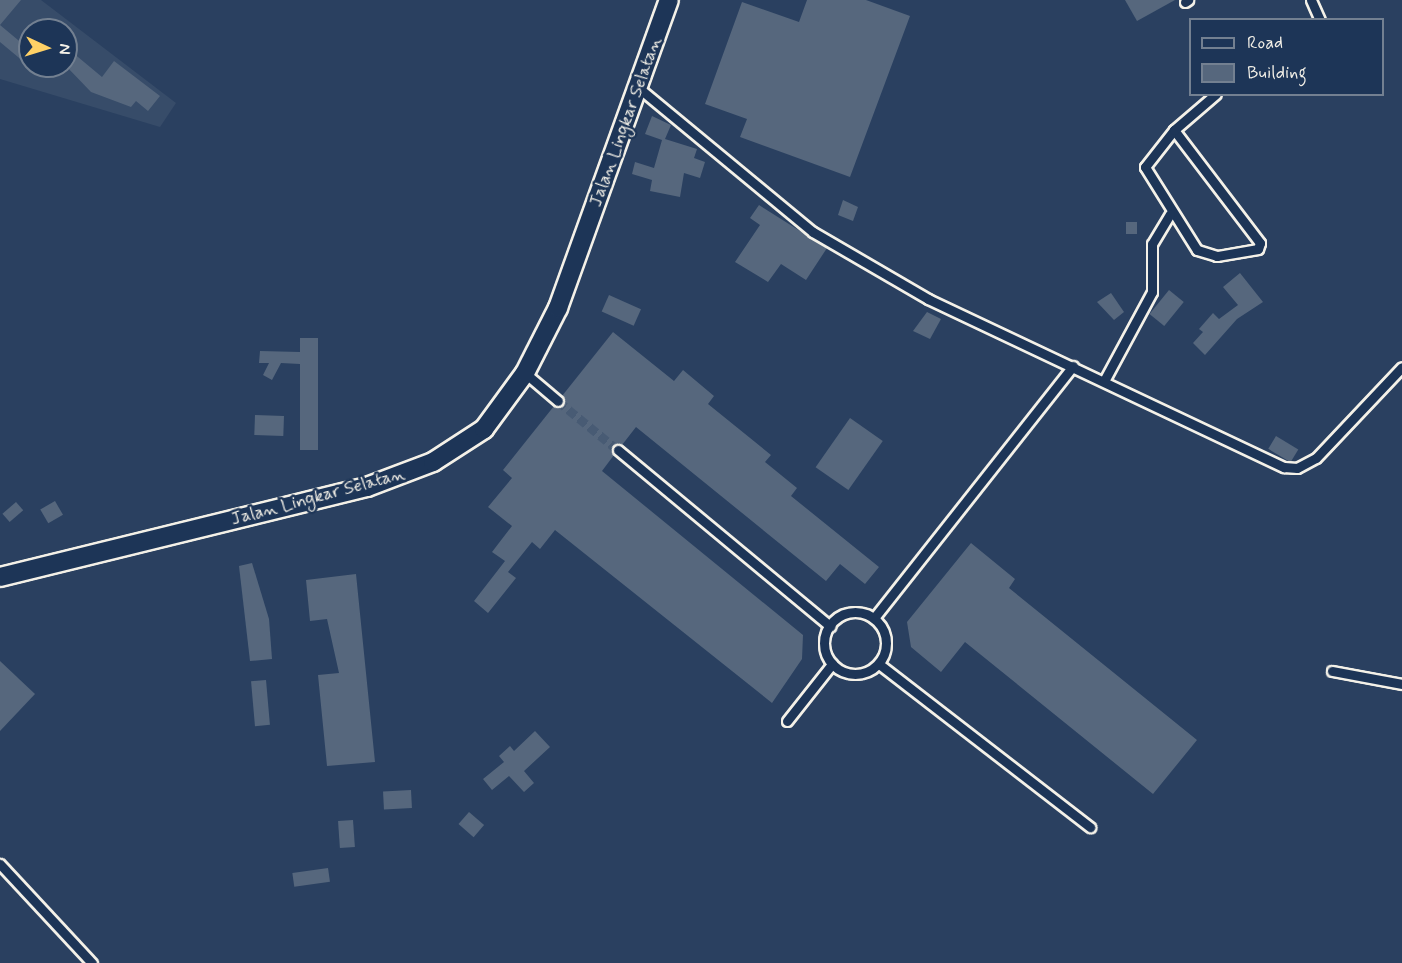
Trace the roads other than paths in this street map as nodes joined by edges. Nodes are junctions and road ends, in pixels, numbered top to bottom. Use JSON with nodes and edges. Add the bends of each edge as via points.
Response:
{"nodes":[{"id":1,"x":669,"y":0,"type":"edge"},
{"id":2,"x":1311,"y":0,"type":"edge"},
{"id":3,"x":1319,"y":18,"type":"edge"},
{"id":4,"x":640,"y":89,"type":"junction"},
{"id":5,"x":1214,"y":96,"type":"edge"},
{"id":6,"x":1174,"y":130,"type":"junction"},
{"id":7,"x":1170,"y":214,"type":"junction"},
{"id":8,"x":1073,"y":366,"type":"junction"},
{"id":9,"x":1402,"y":367,"type":"edge"},
{"id":10,"x":525,"y":373,"type":"junction"},
{"id":11,"x":1104,"y":381,"type":"junction"},
{"id":12,"x":558,"y":401,"type":"tunnel mouth"},
{"id":13,"x":618,"y":450,"type":"tunnel mouth"},
{"id":14,"x":0,"y":577,"type":"edge"},
{"id":15,"x":874,"y":618,"type":"junction"},
{"id":16,"x":830,"y":626,"type":"junction"},
{"id":17,"x":832,"y":664,"type":"junction"},
{"id":18,"x":879,"y":664,"type":"junction"},
{"id":19,"x":1332,"y":670,"type":"dead end"},
{"id":20,"x":1402,"y":684,"type":"edge"},
{"id":21,"x":787,"y":721,"type":"dead end"},
{"id":22,"x":1090,"y":826,"type":"dead end"},
{"id":23,"x":0,"y":864,"type":"edge"},
{"id":24,"x":92,"y":963,"type":"edge"}],
"edges":[{"from":1,"to":4,"type":"highway","name":"Jalan Lingkar Selatan"},
{"from":2,"to":3,"type":"street"},
{"from":4,"to":8,"type":"street","via":[[813,232],[928,299]]},
{"from":4,"to":10,"type":"highway","name":"Jalan Lingkar Selatan","via":[[558,308]]},
{"from":5,"to":6,"type":"street"},
{"from":6,"to":7,"type":"street","via":[[1145,167]]},
{"from":6,"to":7,"type":"street","via":[[1260,243],[1258,249],[1207,255],[1197,250]]},
{"from":7,"to":11,"type":"street","via":[[1152,244],[1152,292]]},
{"from":8,"to":11,"type":"street"},
{"from":8,"to":15,"type":"street"},
{"from":9,"to":11,"type":"street","via":[[1316,458],[1297,468],[1284,467]]},
{"from":10,"to":12,"type":"street"},
{"from":10,"to":14,"type":"highway","name":"Jalan Lingkar Selatan","via":[[484,429],[404,475]]},
{"from":13,"to":16,"type":"street"},
{"from":15,"to":16,"type":"street","via":[[853,612]]},
{"from":15,"to":18,"type":"street","via":[[886,637]]},
{"from":16,"to":17,"type":"street","via":[[825,652]]},
{"from":17,"to":18,"type":"street","via":[[859,674]]},
{"from":17,"to":21,"type":"street"},
{"from":18,"to":22,"type":"street"},
{"from":19,"to":20,"type":"street"},
{"from":23,"to":24,"type":"street"}]}
